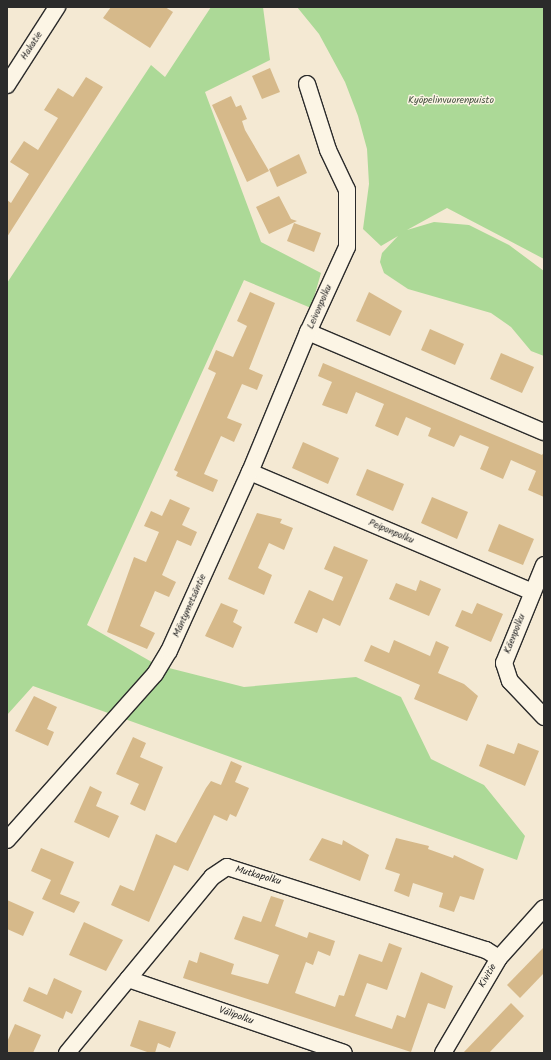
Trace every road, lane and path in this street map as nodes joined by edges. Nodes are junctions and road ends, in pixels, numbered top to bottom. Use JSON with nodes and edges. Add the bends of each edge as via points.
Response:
{"nodes":[{"id":1,"x":57,"y":7,"type":"edge"},
{"id":2,"x":307,"y":84,"type":"dead end"},
{"id":3,"x":7,"y":85,"type":"edge"},
{"id":4,"x":308,"y":332,"type":"junction"},
{"id":5,"x":544,"y":432,"type":"edge"},
{"id":6,"x":250,"y":472,"type":"junction"},
{"id":7,"x":544,"y":565,"type":"edge"},
{"id":8,"x":532,"y":592,"type":"junction"},
{"id":9,"x":544,"y":717,"type":"edge"},
{"id":10,"x":7,"y":840,"type":"edge"},
{"id":11,"x":544,"y":908,"type":"edge"},
{"id":12,"x":499,"y":958,"type":"junction"},
{"id":13,"x":128,"y":978,"type":"junction"},
{"id":14,"x":67,"y":1053,"type":"edge"},
{"id":15,"x":344,"y":1053,"type":"edge"},
{"id":16,"x":443,"y":1053,"type":"edge"}],
"edges":[{"from":1,"to":3,"type":"street","name":"Hakatie"},
{"from":2,"to":4,"type":"street","name":"Leivonpolku","via":[[328,150],[347,190],[347,247]]},
{"from":4,"to":5,"type":"street","name":"Leivonpolku"},
{"from":4,"to":6,"type":"street","name":"Mäntymetsäntie"},
{"from":6,"to":8,"type":"street","name":"Peiponpolku"},
{"from":6,"to":10,"type":"street","name":"Mäntymetsäntie","via":[[169,651],[155,674]]},
{"from":7,"to":8,"type":"street","name":"Käenpolku"},
{"from":8,"to":9,"type":"street","name":"Käenpolku","via":[[504,663],[510,681]]},
{"from":11,"to":12,"type":"street","name":"Kivitie"},
{"from":12,"to":13,"type":"street","name":"Mutkapolku","via":[[486,950],[227,867],[212,877]]},
{"from":12,"to":16,"type":"street","name":"Kivitie"},
{"from":13,"to":14,"type":"street","name":"Mutkapolku"},
{"from":13,"to":15,"type":"street","name":"Välipolku"}]}
